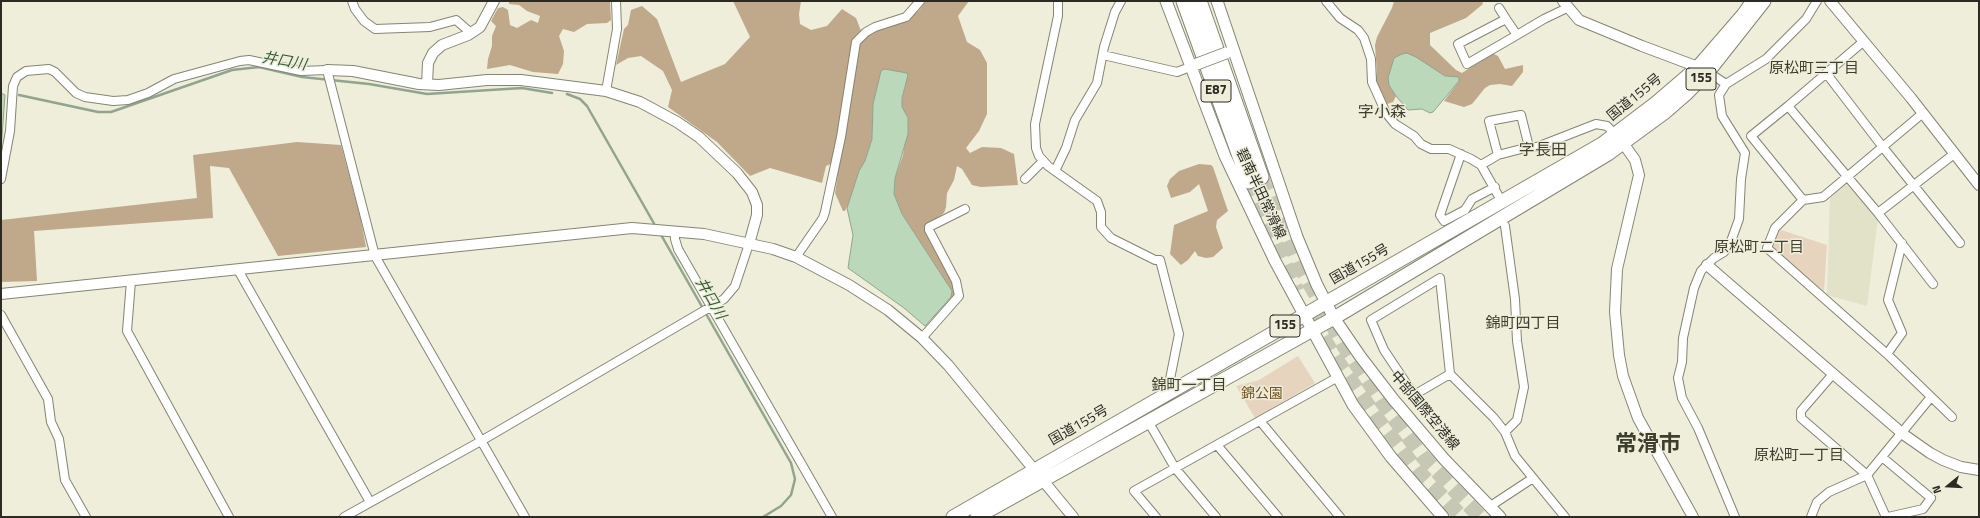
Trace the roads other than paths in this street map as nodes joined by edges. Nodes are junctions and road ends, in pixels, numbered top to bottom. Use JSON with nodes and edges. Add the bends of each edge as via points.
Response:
{"nodes":[{"id":1,"x":352,"y":1,"type":"edge"},
{"id":2,"x":494,"y":1,"type":"edge"},
{"id":3,"x":616,"y":1,"type":"edge"},
{"id":4,"x":920,"y":1,"type":"edge"},
{"id":5,"x":1058,"y":1,"type":"edge"},
{"id":6,"x":1121,"y":1,"type":"edge"},
{"id":7,"x":1166,"y":1,"type":"edge"},
{"id":8,"x":1184,"y":1,"type":"edge"},
{"id":9,"x":1199,"y":1,"type":"edge"},
{"id":10,"x":1217,"y":1,"type":"edge"},
{"id":11,"x":1326,"y":1,"type":"edge"},
{"id":12,"x":1752,"y":1,"type":"edge"},
{"id":13,"x":1764,"y":1,"type":"edge"},
{"id":14,"x":1817,"y":1,"type":"edge"},
{"id":15,"x":1830,"y":1,"type":"edge"},
{"id":16,"x":1565,"y":5,"type":"edge"},
{"id":17,"x":1499,"y":8,"type":"dead end"},
{"id":18,"x":1506,"y":19,"type":"junction"},
{"id":19,"x":471,"y":33,"type":"junction"},
{"id":20,"x":1517,"y":35,"type":"junction"},
{"id":21,"x":1864,"y":41,"type":"junction"},
{"id":22,"x":1230,"y":52,"type":"junction"},
{"id":23,"x":1102,"y":55,"type":"junction"},
{"id":24,"x":1194,"y":65,"type":"junction"},
{"id":25,"x":1703,"y":69,"type":"junction"},
{"id":26,"x":327,"y":70,"type":"junction"},
{"id":27,"x":1826,"y":73,"type":"junction"},
{"id":28,"x":427,"y":84,"type":"junction"},
{"id":29,"x":1726,"y":84,"type":"junction"},
{"id":30,"x":606,"y":91,"type":"junction"},
{"id":31,"x":1788,"y":106,"type":"junction"},
{"id":32,"x":1923,"y":113,"type":"junction"},
{"id":33,"x":1619,"y":139,"type":"junction"},
{"id":34,"x":1882,"y":146,"type":"junction"},
{"id":35,"x":1529,"y":147,"type":"junction"},
{"id":36,"x":1461,"y":154,"type":"junction"},
{"id":37,"x":1954,"y":154,"type":"junction"},
{"id":38,"x":1498,"y":155,"type":"junction"},
{"id":39,"x":1043,"y":160,"type":"junction"},
{"id":40,"x":1480,"y":165,"type":"junction"},
{"id":41,"x":1055,"y":171,"type":"junction"},
{"id":42,"x":1847,"y":178,"type":"junction"},
{"id":43,"x":1,"y":179,"type":"edge"},
{"id":44,"x":1025,"y":179,"type":"dead end"},
{"id":45,"x":1913,"y":185,"type":"junction"},
{"id":46,"x":1979,"y":185,"type":"edge"},
{"id":47,"x":1803,"y":200,"type":"junction"},
{"id":48,"x":965,"y":209,"type":"dead end"},
{"id":49,"x":1878,"y":213,"type":"junction"},
{"id":50,"x":1505,"y":226,"type":"dead end"},
{"id":51,"x":675,"y":232,"type":"junction"},
{"id":52,"x":1902,"y":243,"type":"junction"},
{"id":53,"x":1960,"y":243,"type":"dead end"},
{"id":54,"x":749,"y":244,"type":"junction"},
{"id":55,"x":375,"y":256,"type":"junction"},
{"id":56,"x":796,"y":257,"type":"junction"},
{"id":57,"x":1707,"y":265,"type":"junction"},
{"id":58,"x":238,"y":270,"type":"junction"},
{"id":59,"x":131,"y":281,"type":"junction"},
{"id":60,"x":1933,"y":284,"type":"dead end"},
{"id":61,"x":1,"y":294,"type":"edge"},
{"id":62,"x":1326,"y":302,"type":"junction"},
{"id":63,"x":712,"y":306,"type":"junction"},
{"id":64,"x":1,"y":315,"type":"edge"},
{"id":65,"x":1304,"y":315,"type":"junction"},
{"id":66,"x":1334,"y":318,"type":"junction"},
{"id":67,"x":1312,"y":330,"type":"junction"},
{"id":68,"x":922,"y":338,"type":"junction"},
{"id":69,"x":1887,"y":354,"type":"junction"},
{"id":70,"x":1450,"y":374,"type":"junction"},
{"id":71,"x":1833,"y":374,"type":"junction"},
{"id":72,"x":1338,"y":377,"type":"junction"},
{"id":73,"x":1169,"y":392,"type":"junction"},
{"id":74,"x":1932,"y":397,"type":"junction"},
{"id":75,"x":1952,"y":417,"type":"dead end"},
{"id":76,"x":1260,"y":420,"type":"junction"},
{"id":77,"x":1148,"y":421,"type":"junction"},
{"id":78,"x":1505,"y":432,"type":"junction"},
{"id":79,"x":1903,"y":434,"type":"junction"},
{"id":80,"x":481,"y":441,"type":"junction"},
{"id":81,"x":1217,"y":445,"type":"junction"},
{"id":82,"x":1882,"y":457,"type":"junction"},
{"id":83,"x":1176,"y":468,"type":"junction"},
{"id":84,"x":1979,"y":470,"type":"edge"},
{"id":85,"x":1038,"y":475,"type":"junction"},
{"id":86,"x":1867,"y":475,"type":"junction"},
{"id":87,"x":1533,"y":478,"type":"junction"},
{"id":88,"x":370,"y":502,"type":"junction"},
{"id":89,"x":1489,"y":507,"type":"junction"},
{"id":90,"x":86,"y":517,"type":"edge"},
{"id":91,"x":229,"y":517,"type":"edge"},
{"id":92,"x":344,"y":517,"type":"edge"},
{"id":93,"x":525,"y":517,"type":"edge"},
{"id":94,"x":832,"y":517,"type":"edge"},
{"id":95,"x":953,"y":517,"type":"edge"},
{"id":96,"x":977,"y":517,"type":"edge"},
{"id":97,"x":1073,"y":517,"type":"edge"},
{"id":98,"x":1156,"y":517,"type":"edge"},
{"id":99,"x":1216,"y":517,"type":"edge"},
{"id":100,"x":1278,"y":517,"type":"edge"},
{"id":101,"x":1340,"y":517,"type":"edge"},
{"id":102,"x":1443,"y":517,"type":"edge"},
{"id":103,"x":1500,"y":517,"type":"edge"},
{"id":104,"x":1565,"y":517,"type":"edge"},
{"id":105,"x":1693,"y":517,"type":"edge"},
{"id":106,"x":1735,"y":517,"type":"edge"},
{"id":107,"x":1811,"y":517,"type":"edge"},
{"id":108,"x":1887,"y":517,"type":"edge"}],
"edges":[{"from":1,"to":19,"type":"street","via":[[364,22],[375,29],[430,27],[456,20]]},
{"from":2,"to":19,"type":"street","via":[[480,27]]},
{"from":3,"to":30,"type":"street","via":[[618,29]]},
{"from":4,"to":56,"type":"street","via":[[906,17],[875,27],[856,42],[840,144],[825,212]]},
{"from":5,"to":39,"type":"street","via":[[1058,16],[1035,124],[1036,148]]},
{"from":6,"to":23,"type":"street","via":[[1115,12]]},
{"from":7,"to":24,"type":"main road","name":"碧南半田常滑線"},
{"from":8,"to":9,"type":"highway","number":"E87","via":[[1255,179]]},
{"from":10,"to":22,"type":"main road","name":"碧南半田常滑線"},
{"from":11,"to":36,"type":"street","via":[[1340,18],[1358,30],[1364,38],[1373,70],[1372,82],[1386,113],[1395,124],[1431,149],[1449,149]]},
{"from":12,"to":25,"type":"highway","name":"国道155号","number":"155"},
{"from":13,"to":25,"type":"highway","name":"国道155号","number":"155"},
{"from":14,"to":29,"type":"street","via":[[1806,19],[1766,59]]},
{"from":15,"to":21,"type":"street"},
{"from":16,"to":20,"type":"street"},
{"from":16,"to":25,"type":"street","via":[[1579,20]]},
{"from":17,"to":18,"type":"street"},
{"from":18,"to":20,"type":"street"},
{"from":18,"to":20,"type":"street","via":[[1458,44],[1467,64]]},
{"from":19,"to":28,"type":"street","via":[[442,45],[432,53],[428,63]]},
{"from":21,"to":27,"type":"street"},
{"from":21,"to":32,"type":"street"},
{"from":22,"to":24,"type":"main road","bridge":true},
{"from":22,"to":62,"type":"main road","name":"碧南半田常滑線","via":[[1297,237]]},
{"from":23,"to":24,"type":"street","via":[[1177,72]]},
{"from":23,"to":41,"type":"street","via":[[1097,83],[1075,120]]},
{"from":24,"to":65,"type":"main road","name":"碧南半田常滑線","via":[[1237,184]]},
{"from":25,"to":29,"type":"street"},
{"from":25,"to":33,"type":"highway","name":"国道155号","number":"155","via":[[1664,113]]},
{"from":26,"to":28,"type":"street","via":[[353,71]]},
{"from":26,"to":43,"type":"street","via":[[301,71],[249,60],[240,61],[174,79],[128,100],[113,101],[85,97],[76,93],[49,69],[26,71],[17,77],[13,86],[10,131]]},
{"from":26,"to":55,"type":"street"},
{"from":27,"to":31,"type":"street"},
{"from":27,"to":34,"type":"street"},
{"from":28,"to":30,"type":"street","via":[[455,85],[506,79]]},
{"from":29,"to":57,"type":"street","via":[[1719,95],[1722,116],[1745,153],[1740,179],[1739,219],[1730,244]]},
{"from":30,"to":54,"type":"street","via":[[640,102],[677,122],[699,137],[738,173],[752,192],[757,205],[757,215]]},
{"from":31,"to":42,"type":"street"},
{"from":31,"to":47,"type":"street","via":[[1750,136]]},
{"from":32,"to":34,"type":"street"},
{"from":32,"to":37,"type":"street"},
{"from":33,"to":35,"type":"street","via":[[1607,126],[1596,124],[1537,147]]},
{"from":33,"to":62,"type":"highway","name":"国道155号","number":"155","via":[[1602,144]]},
{"from":33,"to":66,"type":"highway","name":"国道155号","number":"155","via":[[1499,220]]},
{"from":33,"to":105,"type":"street","via":[[1635,160],[1639,175],[1618,269],[1615,312],[1619,355],[1638,418]]},
{"from":34,"to":42,"type":"street"},
{"from":34,"to":45,"type":"street"},
{"from":35,"to":38,"type":"street"},
{"from":35,"to":38,"type":"street","via":[[1521,115],[1489,121]]},
{"from":36,"to":40,"type":"street"},
{"from":36,"to":40,"type":"street","via":[[1440,215],[1444,221],[1465,210],[1472,199],[1496,191]]},
{"from":37,"to":45,"type":"street"},
{"from":37,"to":46,"type":"street"},
{"from":38,"to":40,"type":"street"},
{"from":39,"to":41,"type":"street"},
{"from":39,"to":44,"type":"street"},
{"from":41,"to":73,"type":"street","via":[[1097,201],[1102,227],[1111,238],[1155,260],[1160,260],[1179,334]]},
{"from":42,"to":47,"type":"street","via":[[1823,197]]},
{"from":42,"to":49,"type":"street"},
{"from":45,"to":49,"type":"street"},
{"from":45,"to":53,"type":"street"},
{"from":47,"to":69,"type":"street","via":[[1775,228],[1767,248]]},
{"from":48,"to":68,"type":"street","via":[[929,227],[956,281],[959,296]]},
{"from":49,"to":52,"type":"street"},
{"from":50,"to":78,"type":"street","via":[[1516,299],[1517,341],[1524,387],[1518,420]]},
{"from":51,"to":54,"type":"street","via":[[704,234]]},
{"from":51,"to":55,"type":"street","via":[[632,228]]},
{"from":51,"to":63,"type":"street","via":[[678,248]]},
{"from":52,"to":60,"type":"street"},
{"from":52,"to":69,"type":"street","via":[[1888,300],[1902,333]]},
{"from":54,"to":56,"type":"street"},
{"from":54,"to":63,"type":"street","via":[[735,286],[724,299]]},
{"from":55,"to":58,"type":"street"},
{"from":55,"to":80,"type":"street"},
{"from":56,"to":68,"type":"street","via":[[874,300]]},
{"from":57,"to":71,"type":"street"},
{"from":57,"to":106,"type":"street","via":[[1701,271],[1694,288],[1683,338],[1679,387]]},
{"from":58,"to":59,"type":"street"},
{"from":58,"to":88,"type":"street"},
{"from":59,"to":61,"type":"street"},
{"from":59,"to":91,"type":"street","via":[[127,331]]},
{"from":62,"to":65,"type":"highway","name":"国道155号","number":"155"},
{"from":62,"to":66,"type":"main road","name":"碧南半田常滑線"},
{"from":63,"to":80,"type":"street"},
{"from":63,"to":94,"type":"street"},
{"from":64,"to":90,"type":"street","via":[[48,399],[51,422],[59,438],[65,480]]},
{"from":65,"to":67,"type":"main road","name":"碧南半田常滑線"},
{"from":65,"to":73,"type":"highway","name":"国道155号","number":"155"},
{"from":66,"to":67,"type":"highway","name":"国道155号","number":"155"},
{"from":66,"to":89,"type":"main road","name":"中部国際空港線","via":[[1389,393],[1444,459]]},
{"from":67,"to":72,"type":"main road"},
{"from":67,"to":77,"type":"highway","name":"国道155号","number":"155"},
{"from":68,"to":85,"type":"street","via":[[962,381]]},
{"from":69,"to":74,"type":"street"},
{"from":70,"to":70,"type":"street","via":[[1440,285],[1440,278],[1371,320],[1384,350],[1414,395]]},
{"from":70,"to":78,"type":"street"},
{"from":71,"to":79,"type":"street"},
{"from":71,"to":86,"type":"street","via":[[1801,410],[1801,418]]},
{"from":72,"to":76,"type":"street"},
{"from":72,"to":102,"type":"main road","via":[[1372,433]]},
{"from":73,"to":85,"type":"highway","name":"国道155号","number":"155"},
{"from":74,"to":75,"type":"street"},
{"from":74,"to":79,"type":"street"},
{"from":76,"to":81,"type":"street"},
{"from":76,"to":101,"type":"street"},
{"from":77,"to":83,"type":"street"},
{"from":77,"to":85,"type":"highway","name":"国道155号","number":"155"},
{"from":78,"to":87,"type":"street","via":[[1515,456]]},
{"from":79,"to":82,"type":"street"},
{"from":79,"to":84,"type":"street","via":[[1943,460]]},
{"from":80,"to":88,"type":"street"},
{"from":80,"to":93,"type":"street"},
{"from":81,"to":83,"type":"street"},
{"from":81,"to":100,"type":"street"},
{"from":82,"to":86,"type":"street"},
{"from":82,"to":108,"type":"street","via":[[1931,498],[1923,509]]},
{"from":83,"to":98,"type":"street","via":[[1134,491]]},
{"from":83,"to":99,"type":"street"},
{"from":85,"to":95,"type":"highway","name":"国道155号","number":"155"},
{"from":85,"to":96,"type":"highway","name":"国道155号","number":"155"},
{"from":85,"to":97,"type":"street"},
{"from":86,"to":107,"type":"street","via":[[1829,492],[1817,502]]},
{"from":86,"to":108,"type":"street"},
{"from":87,"to":89,"type":"street"},
{"from":87,"to":104,"type":"street"},
{"from":88,"to":92,"type":"street"},
{"from":89,"to":103,"type":"main road","name":"中部国際空港線"}]}
